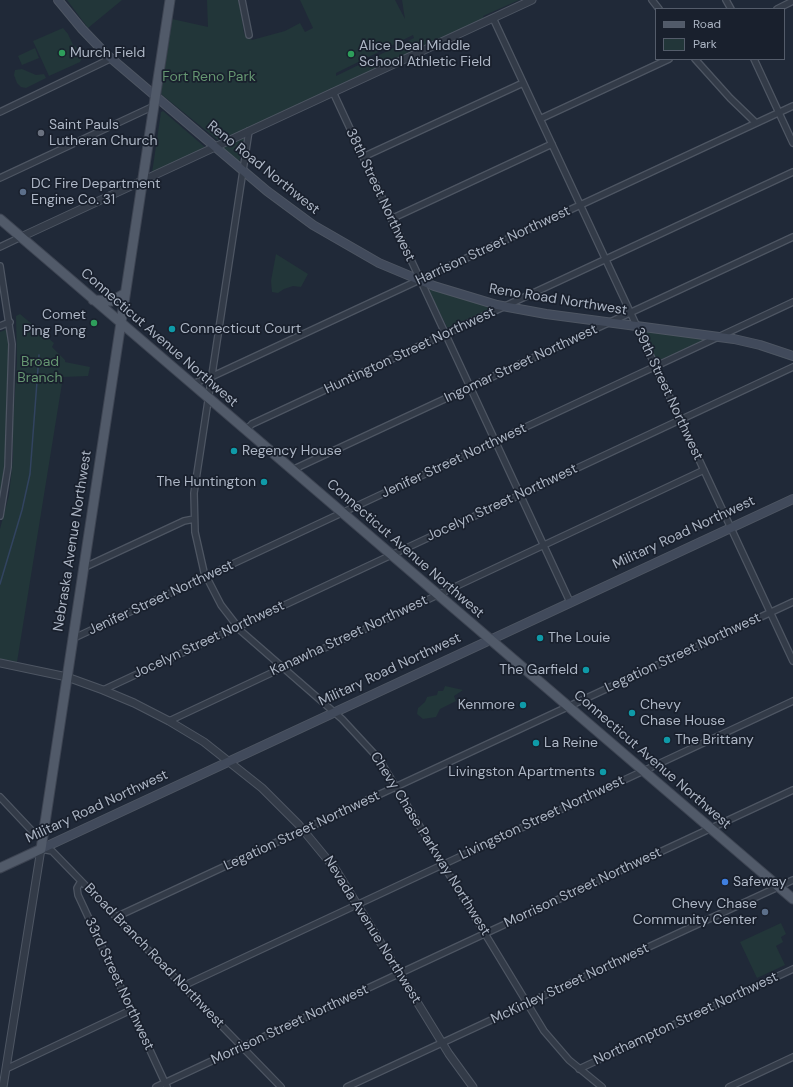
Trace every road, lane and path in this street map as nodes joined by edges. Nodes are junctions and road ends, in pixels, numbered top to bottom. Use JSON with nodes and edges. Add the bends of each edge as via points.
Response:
{"nodes":[{"id":1,"x":58,"y":0,"type":"edge"},
{"id":2,"x":170,"y":0,"type":"edge"},
{"id":3,"x":242,"y":0,"type":"edge"},
{"id":4,"x":532,"y":0,"type":"edge"},
{"id":5,"x":652,"y":0,"type":"edge"},
{"id":6,"x":793,"y":1,"type":"edge"},
{"id":7,"x":658,"y":8,"type":"edge"},
{"id":8,"x":779,"y":8,"type":"edge"},
{"id":9,"x":493,"y":18,"type":"junction"},
{"id":10,"x":248,"y":35,"type":"dead end"},
{"id":11,"x":112,"y":58,"type":"junction"},
{"id":12,"x":667,"y":60,"type":"edge"},
{"id":13,"x":696,"y":60,"type":"edge"},
{"id":14,"x":754,"y":60,"type":"edge"},
{"id":15,"x":523,"y":83,"type":"junction"},
{"id":16,"x":332,"y":92,"type":"junction"},
{"id":17,"x":155,"y":95,"type":"junction"},
{"id":18,"x":154,"y":106,"type":"junction"},
{"id":19,"x":793,"y":106,"type":"edge"},
{"id":20,"x":0,"y":112,"type":"edge"},
{"id":21,"x":779,"y":113,"type":"junction"},
{"id":22,"x":540,"y":119,"type":"junction"},
{"id":23,"x":756,"y":124,"type":"junction"},
{"id":24,"x":249,"y":131,"type":"junction"},
{"id":25,"x":793,"y":143,"type":"edge"},
{"id":26,"x":552,"y":144,"type":"junction"},
{"id":27,"x":216,"y":147,"type":"junction"},
{"id":28,"x":363,"y":157,"type":"junction"},
{"id":29,"x":243,"y":171,"type":"junction"},
{"id":30,"x":793,"y":172,"type":"edge"},
{"id":31,"x":0,"y":178,"type":"edge"},
{"id":32,"x":142,"y":181,"type":"junction"},
{"id":33,"x":580,"y":205,"type":"junction"},
{"id":34,"x":0,"y":219,"type":"edge"},
{"id":35,"x":391,"y":219,"type":"junction"},
{"id":36,"x":21,"y":237,"type":"junction"},
{"id":37,"x":793,"y":237,"type":"edge"},
{"id":38,"x":0,"y":247,"type":"edge"},
{"id":39,"x":605,"y":259,"type":"junction"},
{"id":40,"x":0,"y":266,"type":"edge"},
{"id":41,"x":420,"y":280,"type":"junction"},
{"id":42,"x":124,"y":294,"type":"junction"},
{"id":43,"x":93,"y":300,"type":"junction"},
{"id":44,"x":793,"y":302,"type":"edge"},
{"id":45,"x":505,"y":306,"type":"junction"},
{"id":46,"x":630,"y":313,"type":"junction"},
{"id":47,"x":10,"y":322,"type":"junction"},
{"id":48,"x":611,"y":322,"type":"junction"},
{"id":49,"x":120,"y":323,"type":"junction"},
{"id":50,"x":0,"y":326,"type":"edge"},
{"id":51,"x":637,"y":326,"type":"junction"},
{"id":52,"x":445,"y":334,"type":"junction"},
{"id":53,"x":719,"y":337,"type":"junction"},
{"id":54,"x":793,"y":356,"type":"edge"},
{"id":55,"x":656,"y":367,"type":"junction"},
{"id":56,"x":793,"y":367,"type":"edge"},
{"id":57,"x":211,"y":377,"type":"junction"},
{"id":58,"x":192,"y":384,"type":"junction"},
{"id":59,"x":470,"y":388,"type":"junction"},
{"id":60,"x":208,"y":398,"type":"junction"},
{"id":61,"x":680,"y":420,"type":"junction"},
{"id":62,"x":246,"y":430,"type":"junction"},
{"id":63,"x":495,"y":442,"type":"junction"},
{"id":64,"x":292,"y":470,"type":"junction"},
{"id":65,"x":704,"y":470,"type":"junction"},
{"id":66,"x":520,"y":494,"type":"junction"},
{"id":67,"x":793,"y":499,"type":"edge"},
{"id":68,"x":342,"y":513,"type":"junction"},
{"id":69,"x":0,"y":516,"type":"edge"},
{"id":70,"x":194,"y":519,"type":"junction"},
{"id":71,"x":730,"y":527,"type":"junction"},
{"id":72,"x":544,"y":545,"type":"junction"},
{"id":73,"x":391,"y":555,"type":"junction"},
{"id":74,"x":83,"y":568,"type":"junction"},
{"id":75,"x":206,"y":577,"type":"junction"},
{"id":76,"x":437,"y":595,"type":"junction"},
{"id":77,"x":570,"y":602,"type":"junction"},
{"id":78,"x":793,"y":602,"type":"edge"},
{"id":79,"x":770,"y":612,"type":"junction"},
{"id":80,"x":238,"y":627,"type":"junction"},
{"id":81,"x":72,"y":639,"type":"junction"},
{"id":82,"x":489,"y":639,"type":"junction"},
{"id":83,"x":793,"y":661,"type":"edge"},
{"id":84,"x":0,"y":663,"type":"edge"},
{"id":85,"x":282,"y":668,"type":"junction"},
{"id":86,"x":66,"y":677,"type":"junction"},
{"id":87,"x":104,"y":690,"type":"junction"},
{"id":88,"x":793,"y":701,"type":"edge"},
{"id":89,"x":568,"y":706,"type":"junction"},
{"id":90,"x":333,"y":712,"type":"junction"},
{"id":91,"x":169,"y":721,"type":"junction"},
{"id":92,"x":229,"y":760,"type":"junction"},
{"id":93,"x":643,"y":771,"type":"junction"},
{"id":94,"x":397,"y":786,"type":"junction"},
{"id":95,"x":793,"y":790,"type":"edge"},
{"id":96,"x":0,"y":797,"type":"edge"},
{"id":97,"x":711,"y":828,"type":"junction"},
{"id":98,"x":304,"y":830,"type":"junction"},
{"id":99,"x":42,"y":838,"type":"junction"},
{"id":100,"x":41,"y":849,"type":"junction"},
{"id":101,"x":444,"y":864,"type":"junction"},
{"id":102,"x":0,"y":868,"type":"edge"},
{"id":103,"x":793,"y":880,"type":"edge"},
{"id":104,"x":81,"y":882,"type":"junction"},
{"id":105,"x":778,"y":887,"type":"junction"},
{"id":106,"x":793,"y":899,"type":"edge"},
{"id":107,"x":358,"y":904,"type":"junction"},
{"id":108,"x":116,"y":917,"type":"junction"},
{"id":109,"x":486,"y":933,"type":"junction"},
{"id":110,"x":793,"y":969,"type":"edge"},
{"id":111,"x":400,"y":973,"type":"junction"},
{"id":112,"x":183,"y":986,"type":"junction"},
{"id":113,"x":528,"y":1004,"type":"junction"},
{"id":114,"x":131,"y":1010,"type":"junction"},
{"id":115,"x":442,"y":1042,"type":"junction"},
{"id":116,"x":243,"y":1047,"type":"junction"},
{"id":117,"x":793,"y":1057,"type":"edge"},
{"id":118,"x":6,"y":1069,"type":"junction"},
{"id":119,"x":579,"y":1069,"type":"junction"},
{"id":120,"x":166,"y":1085,"type":"edge"},
{"id":121,"x":3,"y":1087,"type":"edge"},
{"id":122,"x":156,"y":1087,"type":"edge"},
{"id":123,"x":282,"y":1087,"type":"edge"},
{"id":124,"x":346,"y":1087,"type":"edge"},
{"id":125,"x":473,"y":1087,"type":"edge"},
{"id":126,"x":602,"y":1087,"type":"edge"},
{"id":127,"x":729,"y":1087,"type":"edge"}],
"edges":[{"from":1,"to":11,"type":"main road","name":"Reno Road Northwest","via":[[87,35]]},
{"from":2,"to":17,"type":"main road","name":"Nebraska Avenue Northwest"},
{"from":3,"to":10,"type":"street"},
{"from":4,"to":9,"type":"street"},
{"from":5,"to":7,"type":"street"},
{"from":6,"to":8,"type":"street"},
{"from":9,"to":15,"type":"street","name":"39th Street Northwest"},
{"from":9,"to":16,"type":"street"},
{"from":11,"to":17,"type":"main road","name":"Reno Road Northwest"},
{"from":11,"to":20,"type":"street"},
{"from":12,"to":22,"type":"street"},
{"from":13,"to":23,"type":"street"},
{"from":14,"to":21,"type":"street"},
{"from":15,"to":22,"type":"street","name":"39th Street Northwest"},
{"from":15,"to":28,"type":"street"},
{"from":16,"to":24,"type":"street"},
{"from":16,"to":28,"type":"street","name":"38th Street Northwest"},
{"from":17,"to":18,"type":"main road","name":"Nebraska Avenue Northwest"},
{"from":17,"to":27,"type":"main road","name":"Reno Road Northwest"},
{"from":18,"to":31,"type":"street"},
{"from":18,"to":32,"type":"main road","name":"Nebraska Avenue Northwest"},
{"from":19,"to":21,"type":"street","name":"Harrison Street Northwest"},
{"from":21,"to":23,"type":"street","name":"Harrison Street Northwest"},
{"from":21,"to":25,"type":"street"},
{"from":22,"to":26,"type":"street","name":"39th Street Northwest"},
{"from":23,"to":33,"type":"street","name":"Harrison Street Northwest"},
{"from":24,"to":27,"type":"street"},
{"from":24,"to":29,"type":"street","name":"Chevy Chase Parkway Northwest"},
{"from":26,"to":33,"type":"street","name":"39th Street Northwest"},
{"from":26,"to":35,"type":"street"},
{"from":27,"to":29,"type":"main road","name":"Reno Road Northwest"},
{"from":27,"to":32,"type":"street"},
{"from":28,"to":35,"type":"street","name":"38th Street Northwest"},
{"from":29,"to":41,"type":"main road","name":"Reno Road Northwest","via":[[275,198],[331,236],[375,260]]},
{"from":29,"to":57,"type":"street","name":"Chevy Chase Parkway Northwest"},
{"from":30,"to":39,"type":"street","name":"Huntington Street Northwest"},
{"from":32,"to":36,"type":"street"},
{"from":32,"to":42,"type":"main road","name":"Nebraska Avenue Northwest"},
{"from":33,"to":39,"type":"street","name":"39th Street Northwest"},
{"from":33,"to":41,"type":"street","name":"Harrison Street Northwest"},
{"from":34,"to":36,"type":"main road","name":"Connecticut Avenue Northwest"},
{"from":35,"to":41,"type":"street","name":"38th Street Northwest"},
{"from":36,"to":38,"type":"street"},
{"from":36,"to":43,"type":"main road","name":"Connecticut Avenue Northwest"},
{"from":37,"to":46,"type":"street","name":"Ingomar Street Northwest"},
{"from":39,"to":45,"type":"street","name":"Huntington Street Northwest"},
{"from":39,"to":46,"type":"street","name":"39th Street Northwest"},
{"from":40,"to":47,"type":"street"},
{"from":41,"to":45,"type":"main road","name":"Reno Road Northwest","via":[[455,293]]},
{"from":41,"to":52,"type":"street","name":"38th Street Northwest"},
{"from":41,"to":57,"type":"street","name":"Harrison Street Northwest"},
{"from":42,"to":43,"type":"main road","via":[[112,301]]},
{"from":42,"to":49,"type":"main road","name":"Nebraska Avenue Northwest"},
{"from":43,"to":49,"type":"main road","name":"Connecticut Avenue Northwest"},
{"from":44,"to":53,"type":"street","name":"Jenifer Street Northwest"},
{"from":45,"to":48,"type":"main road","name":"Reno Road Northwest"},
{"from":45,"to":52,"type":"street","name":"Huntington Street Northwest"},
{"from":46,"to":48,"type":"street","name":"Ingomar Street Northwest"},
{"from":46,"to":51,"type":"street","name":"39th Street Northwest"},
{"from":47,"to":50,"type":"street"},
{"from":47,"to":69,"type":"street","via":[[12,344],[8,467]]},
{"from":48,"to":51,"type":"main road","name":"Reno Road Northwest"},
{"from":48,"to":59,"type":"street","name":"Ingomar Street Northwest"},
{"from":49,"to":58,"type":"main road","name":"Connecticut Avenue Northwest"},
{"from":49,"to":74,"type":"main road","name":"Nebraska Avenue Northwest"},
{"from":51,"to":53,"type":"main road","name":"Reno Road Northwest"},
{"from":51,"to":55,"type":"street","name":"39th Street Northwest"},
{"from":52,"to":59,"type":"street","name":"38th Street Northwest"},
{"from":52,"to":62,"type":"street","name":"Huntington Street Northwest","via":[[252,424]]},
{"from":53,"to":54,"type":"main road","name":"Reno Road Northwest","via":[[760,345]]},
{"from":53,"to":55,"type":"street","name":"Jenifer Street Northwest"},
{"from":55,"to":61,"type":"street","name":"39th Street Northwest"},
{"from":55,"to":63,"type":"street","name":"Jenifer Street Northwest"},
{"from":56,"to":61,"type":"street","name":"Jocelyn Street Northwest"},
{"from":57,"to":58,"type":"street","name":"Harrison Street Northwest"},
{"from":57,"to":60,"type":"street","name":"Chevy Chase Parkway Northwest"},
{"from":58,"to":60,"type":"main road","name":"Connecticut Avenue Northwest"},
{"from":59,"to":63,"type":"street","name":"38th Street Northwest"},
{"from":59,"to":64,"type":"street","name":"Ingomar Street Northwest"},
{"from":60,"to":62,"type":"main road","name":"Connecticut Avenue Northwest"},
{"from":60,"to":70,"type":"street","name":"Chevy Chase Parkway Northwest","via":[[195,486]]},
{"from":61,"to":65,"type":"street","name":"39th Street Northwest"},
{"from":61,"to":66,"type":"street","name":"Jocelyn Street Northwest"},
{"from":62,"to":64,"type":"main road","name":"Connecticut Avenue Northwest"},
{"from":63,"to":66,"type":"street","name":"38th Street Northwest"},
{"from":63,"to":68,"type":"street","name":"Jenifer Street Northwest"},
{"from":64,"to":68,"type":"main road","name":"Connecticut Avenue Northwest"},
{"from":65,"to":71,"type":"street","name":"39th Street Northwest"},
{"from":65,"to":72,"type":"street","name":"Kanawha Street Northwest"},
{"from":66,"to":72,"type":"street","name":"38th Street Northwest"},
{"from":66,"to":73,"type":"street","name":"Jocelyn Street Northwest"},
{"from":67,"to":71,"type":"main road","name":"Military Road Northwest"},
{"from":68,"to":73,"type":"main road","name":"Connecticut Avenue Northwest"},
{"from":68,"to":75,"type":"street","name":"Jenifer Street Northwest"},
{"from":70,"to":74,"type":"street","via":[[186,520]]},
{"from":70,"to":75,"type":"street","name":"Chevy Chase Parkway Northwest"},
{"from":71,"to":77,"type":"main road","name":"Military Road Northwest"},
{"from":71,"to":79,"type":"street","name":"39th Street Northwest"},
{"from":72,"to":76,"type":"street","name":"Kanawha Street Northwest"},
{"from":72,"to":77,"type":"street","name":"38th Street Northwest"},
{"from":73,"to":76,"type":"main road","name":"Connecticut Avenue Northwest"},
{"from":73,"to":80,"type":"street","name":"Jocelyn Street Northwest"},
{"from":74,"to":81,"type":"main road","name":"Nebraska Avenue Northwest"},
{"from":75,"to":80,"type":"street","name":"Chevy Chase Parkway Northwest","via":[[221,605]]},
{"from":75,"to":81,"type":"street","name":"Jenifer Street Northwest"},
{"from":76,"to":82,"type":"main road","name":"Connecticut Avenue Northwest"},
{"from":76,"to":85,"type":"street","name":"Kanawha Street Northwest"},
{"from":77,"to":82,"type":"main road","name":"Military Road Northwest"},
{"from":78,"to":79,"type":"street","name":"Legation Street Northwest"},
{"from":79,"to":83,"type":"street","name":"39th Street Northwest"},
{"from":79,"to":89,"type":"street","name":"Legation Street Northwest"},
{"from":80,"to":85,"type":"street","name":"Chevy Chase Parkway Northwest"},
{"from":80,"to":87,"type":"street","name":"Jocelyn Street Northwest"},
{"from":81,"to":86,"type":"main road","name":"Nebraska Avenue Northwest"},
{"from":82,"to":89,"type":"main road","name":"Connecticut Avenue Northwest"},
{"from":82,"to":90,"type":"main road","name":"Military Road Northwest"},
{"from":84,"to":86,"type":"street","name":"Nevada Avenue Northwest"},
{"from":85,"to":90,"type":"street","name":"Chevy Chase Parkway Northwest"},
{"from":85,"to":91,"type":"street","name":"Kanawha Street Northwest"},
{"from":86,"to":87,"type":"street","name":"Nevada Avenue Northwest"},
{"from":86,"to":99,"type":"main road","name":"Nebraska Avenue Northwest"},
{"from":87,"to":91,"type":"street","name":"Nevada Avenue Northwest"},
{"from":88,"to":93,"type":"street","name":"Livingston Street Northwest"},
{"from":89,"to":93,"type":"main road","name":"Connecticut Avenue Northwest"},
{"from":89,"to":94,"type":"street","name":"Legation Street Northwest"},
{"from":90,"to":92,"type":"main road","name":"Military Road Northwest"},
{"from":90,"to":94,"type":"street","name":"Chevy Chase Parkway Northwest","via":[[370,748]]},
{"from":91,"to":92,"type":"street","name":"Nevada Avenue Northwest"},
{"from":92,"to":98,"type":"street","name":"Nevada Avenue Northwest","via":[[266,791]]},
{"from":92,"to":100,"type":"main road","name":"Military Road Northwest"},
{"from":93,"to":97,"type":"main road","name":"Connecticut Avenue Northwest"},
{"from":93,"to":101,"type":"street","name":"Livingston Street Northwest"},
{"from":94,"to":98,"type":"street","name":"Legation Street Northwest"},
{"from":94,"to":101,"type":"street","name":"Chevy Chase Parkway Northwest"},
{"from":95,"to":97,"type":"street","name":"Morrison Street Northwest"},
{"from":96,"to":99,"type":"street"},
{"from":97,"to":105,"type":"main road","name":"Connecticut Avenue Northwest"},
{"from":97,"to":109,"type":"street","name":"Morrison Street Northwest"},
{"from":98,"to":107,"type":"street","name":"Nevada Avenue Northwest","via":[[333,866]]},
{"from":98,"to":108,"type":"street","name":"Legation Street Northwest"},
{"from":99,"to":100,"type":"main road","name":"Nebraska Avenue Northwest"},
{"from":100,"to":102,"type":"main road","name":"Military Road Northwest"},
{"from":100,"to":104,"type":"street","name":"Broad Branch Road Northwest","via":[[52,851]]},
{"from":100,"to":118,"type":"street","name":"Nebraska Avenue Northwest"},
{"from":101,"to":107,"type":"street","name":"Livingston Street Northwest"},
{"from":101,"to":109,"type":"street","name":"Chevy Chase Parkway Northwest"},
{"from":103,"to":105,"type":"street","name":"McKinley Street Northwest"},
{"from":104,"to":108,"type":"street","name":"Broad Branch Road Northwest"},
{"from":104,"to":114,"type":"street","name":"33rd Street Northwest","via":[[77,888],[78,895]]},
{"from":105,"to":106,"type":"main road","name":"Connecticut Avenue Northwest"},
{"from":105,"to":113,"type":"street","name":"McKinley Street Northwest"},
{"from":107,"to":111,"type":"street","name":"Nevada Avenue Northwest"},
{"from":107,"to":112,"type":"street","name":"Livingston Street Northwest"},
{"from":108,"to":112,"type":"street","name":"Broad Branch Road Northwest"},
{"from":109,"to":111,"type":"street","name":"Morrison Street Northwest"},
{"from":109,"to":113,"type":"street","name":"Chevy Chase Parkway Northwest"},
{"from":110,"to":119,"type":"street","name":"Northampton Street Northwest"},
{"from":111,"to":115,"type":"street","name":"Nevada Avenue Northwest"},
{"from":111,"to":116,"type":"street","name":"Morrison Street Northwest"},
{"from":112,"to":116,"type":"street","name":"Broad Branch Road Northwest"},
{"from":113,"to":115,"type":"street","name":"McKinley Street Northwest"},
{"from":113,"to":119,"type":"street","name":"Chevy Chase Parkway Northwest","via":[[554,1044]]},
{"from":114,"to":118,"type":"street"},
{"from":114,"to":120,"type":"street","name":"33rd Street Northwest"},
{"from":115,"to":124,"type":"street","name":"McKinley Street Northwest"},
{"from":115,"to":125,"type":"street","name":"Nevada Avenue Northwest"},
{"from":116,"to":120,"type":"street","name":"Morrison Street Northwest"},
{"from":116,"to":123,"type":"street","name":"Broad Branch Road Northwest"},
{"from":117,"to":127,"type":"street"},
{"from":118,"to":121,"type":"street","name":"Nebraska Avenue Northwest"},
{"from":119,"to":126,"type":"street","name":"Chevy Chase Parkway Northwest"},
{"from":120,"to":122,"type":"street","name":"Morrison Street Northwest"}]}
